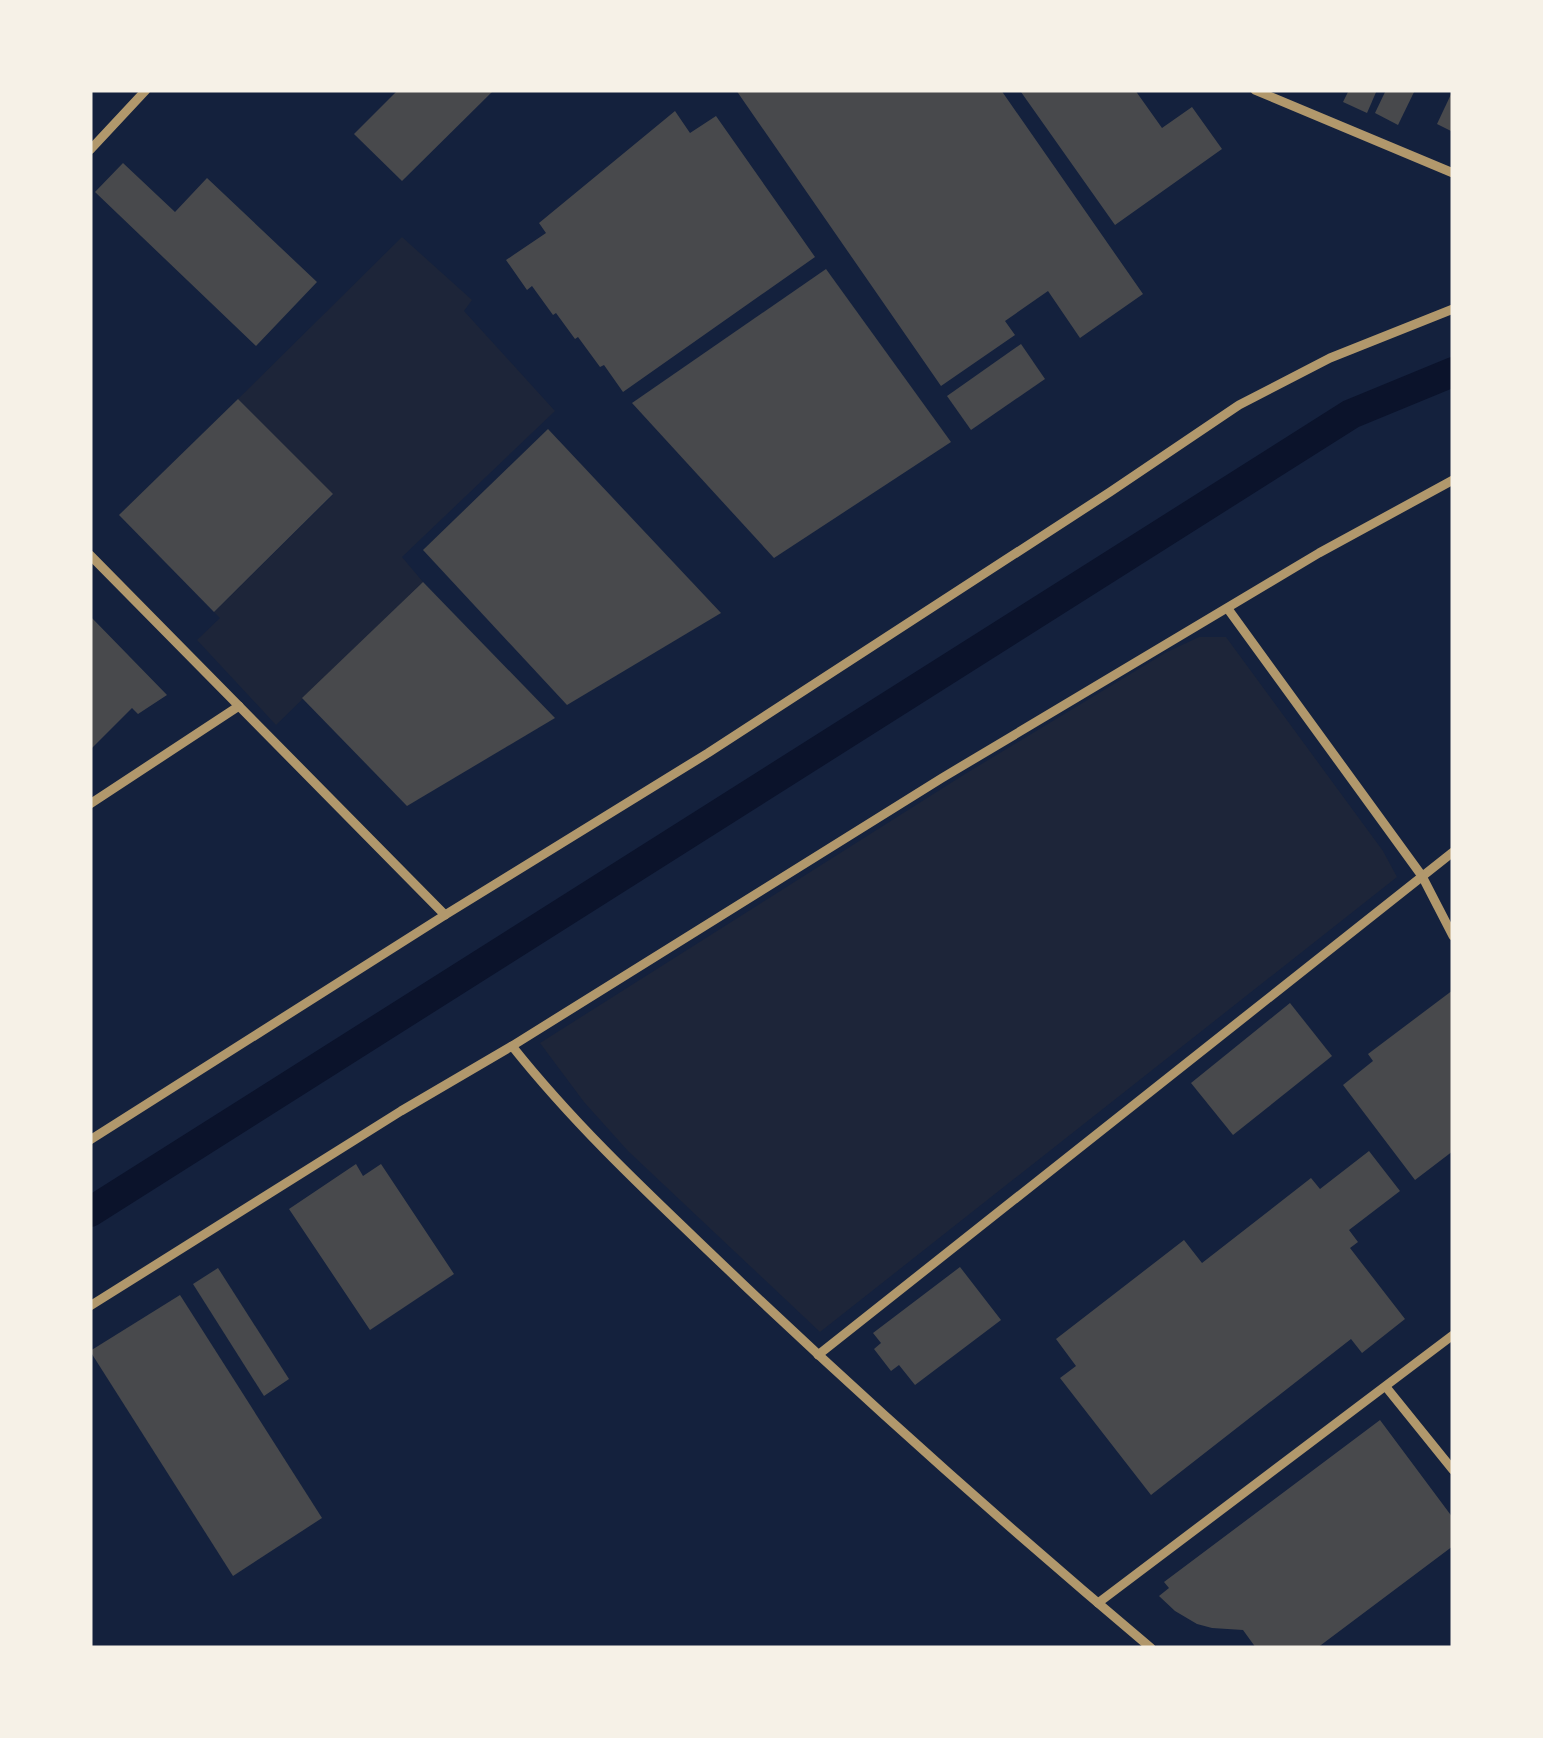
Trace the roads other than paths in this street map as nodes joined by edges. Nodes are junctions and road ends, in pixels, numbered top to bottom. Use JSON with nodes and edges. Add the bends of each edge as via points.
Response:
{"nodes":[{"id":1,"x":146,"y":90,"type":"edge"},
{"id":2,"x":1255,"y":90,"type":"edge"},
{"id":3,"x":90,"y":150,"type":"edge"},
{"id":4,"x":1453,"y":173,"type":"edge"},
{"id":5,"x":1453,"y":309,"type":"edge"},
{"id":6,"x":1453,"y":480,"type":"edge"},
{"id":7,"x":90,"y":555,"type":"edge"},
{"id":8,"x":1228,"y":609,"type":"junction"},
{"id":9,"x":238,"y":706,"type":"junction"},
{"id":10,"x":90,"y":804,"type":"edge"},
{"id":11,"x":1453,"y":852,"type":"edge"},
{"id":12,"x":1422,"y":876,"type":"junction"},
{"id":13,"x":446,"y":915,"type":"junction"},
{"id":14,"x":1453,"y":936,"type":"edge"},
{"id":15,"x":512,"y":1046,"type":"junction"},
{"id":16,"x":90,"y":1140,"type":"edge"},
{"id":17,"x":90,"y":1306,"type":"edge"},
{"id":18,"x":1453,"y":1334,"type":"edge"},
{"id":19,"x":818,"y":1355,"type":"junction"},
{"id":20,"x":1386,"y":1387,"type":"junction"},
{"id":21,"x":1453,"y":1470,"type":"edge"},
{"id":22,"x":1098,"y":1604,"type":"junction"},
{"id":23,"x":1151,"y":1648,"type":"edge"}],
"edges":[{"from":1,"to":3,"type":"street"},
{"from":2,"to":4,"type":"street"},
{"from":5,"to":13,"type":"street","via":[[1330,358],[1239,405],[708,754]]},
{"from":6,"to":8,"type":"street"},
{"from":7,"to":9,"type":"street"},
{"from":8,"to":12,"type":"street"},
{"from":8,"to":15,"type":"street"},
{"from":9,"to":10,"type":"street"},
{"from":9,"to":13,"type":"street"},
{"from":11,"to":12,"type":"street"},
{"from":12,"to":14,"type":"street"},
{"from":12,"to":19,"type":"street"},
{"from":13,"to":16,"type":"street"},
{"from":15,"to":17,"type":"street"},
{"from":15,"to":19,"type":"street","via":[[578,1124]]},
{"from":18,"to":20,"type":"street"},
{"from":19,"to":22,"type":"street"},
{"from":20,"to":21,"type":"street"},
{"from":20,"to":22,"type":"street"},
{"from":22,"to":23,"type":"street"}]}
